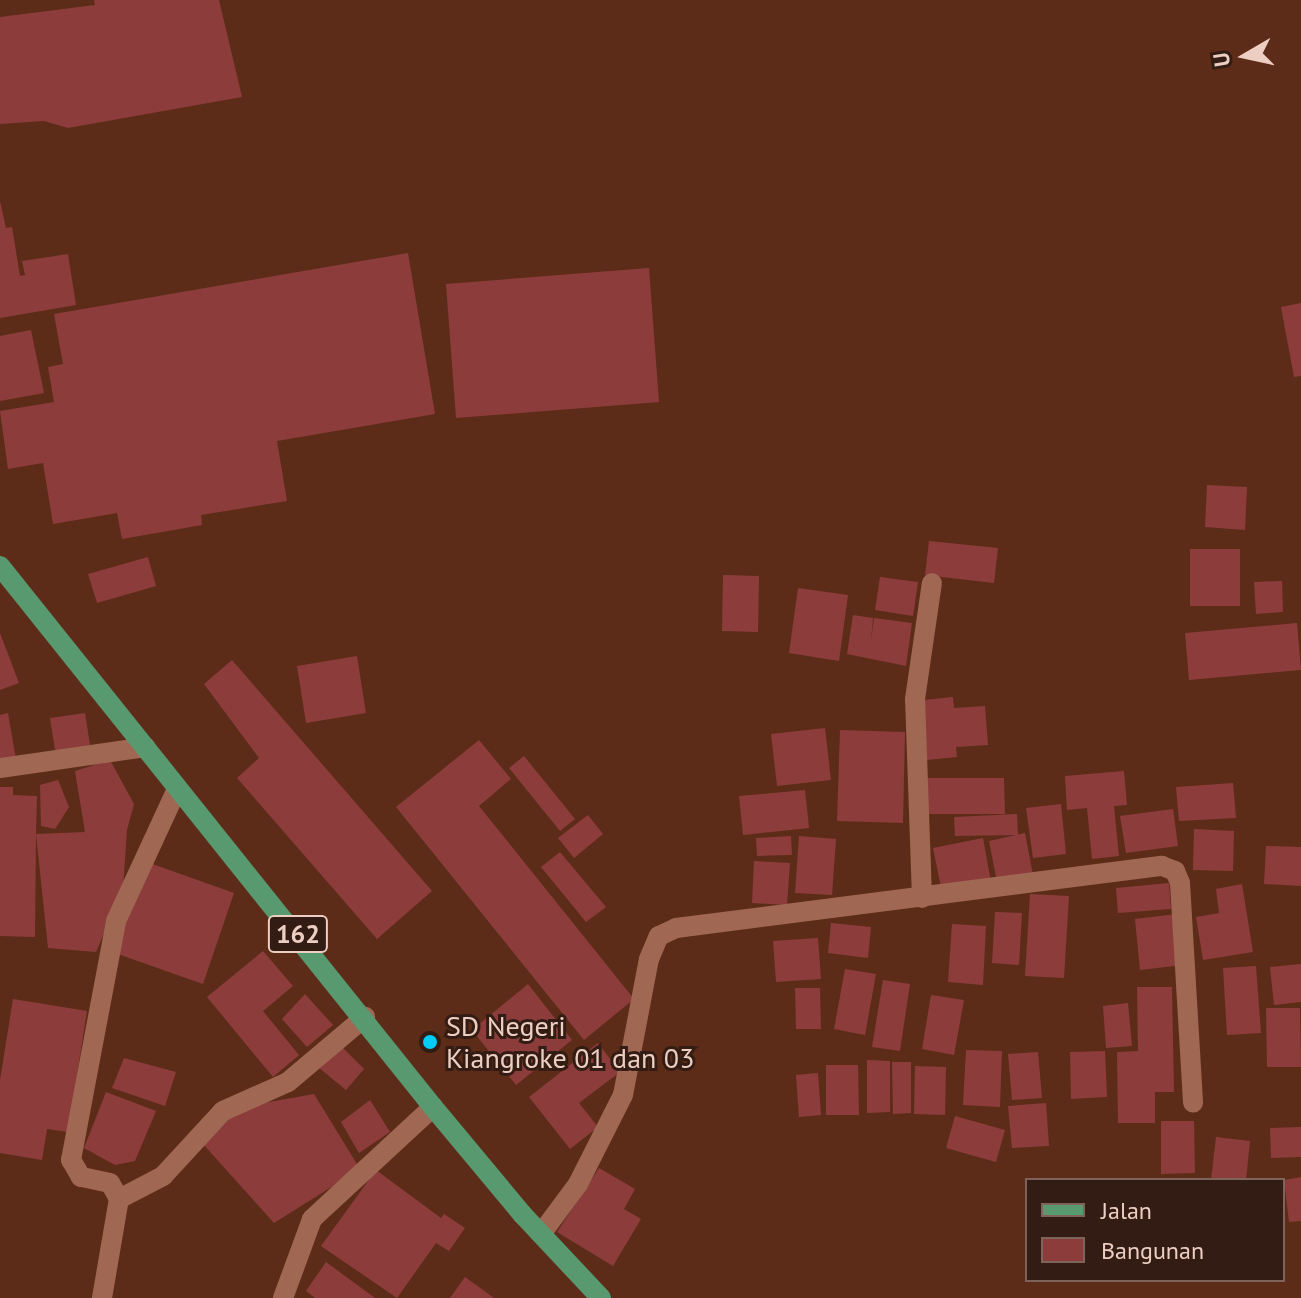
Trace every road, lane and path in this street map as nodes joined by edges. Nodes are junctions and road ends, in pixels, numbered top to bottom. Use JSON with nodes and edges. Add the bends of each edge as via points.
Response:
{"nodes":[{"id":1,"x":0,"y":566,"type":"edge"},
{"id":2,"x":932,"y":583,"type":"dead end"},
{"id":3,"x":145,"y":747,"type":"junction"},
{"id":4,"x":0,"y":768,"type":"edge"},
{"id":5,"x":177,"y":789,"type":"junction"},
{"id":6,"x":922,"y":898,"type":"junction"},
{"id":7,"x":365,"y":1017,"type":"junction"},
{"id":8,"x":1193,"y":1103,"type":"dead end"},
{"id":9,"x":433,"y":1107,"type":"junction"},
{"id":10,"x":119,"y":1199,"type":"junction"},
{"id":11,"x":541,"y":1234,"type":"junction"},
{"id":12,"x":102,"y":1298,"type":"edge"},
{"id":13,"x":283,"y":1298,"type":"edge"},
{"id":14,"x":601,"y":1298,"type":"edge"}],
"edges":[{"from":1,"to":3,"type":"main road","number":"162"},
{"from":2,"to":6,"type":"street","via":[[915,699]]},
{"from":3,"to":4,"type":"street"},
{"from":3,"to":5,"type":"main road","number":"162"},
{"from":5,"to":7,"type":"main road","number":"162"},
{"from":5,"to":10,"type":"street","via":[[116,921],[71,1160],[81,1177],[110,1183]]},
{"from":6,"to":8,"type":"street","via":[[1162,866],[1175,871]]},
{"from":6,"to":11,"type":"street","via":[[676,928],[659,936],[649,959],[623,1095],[578,1184]]},
{"from":7,"to":9,"type":"main road","number":"162"},
{"from":7,"to":10,"type":"street","via":[[288,1082],[223,1111],[175,1166]]},
{"from":9,"to":11,"type":"main road","number":"162"},
{"from":9,"to":13,"type":"street","via":[[312,1219]]},
{"from":10,"to":12,"type":"street"},
{"from":11,"to":14,"type":"main road","number":"162"}]}
